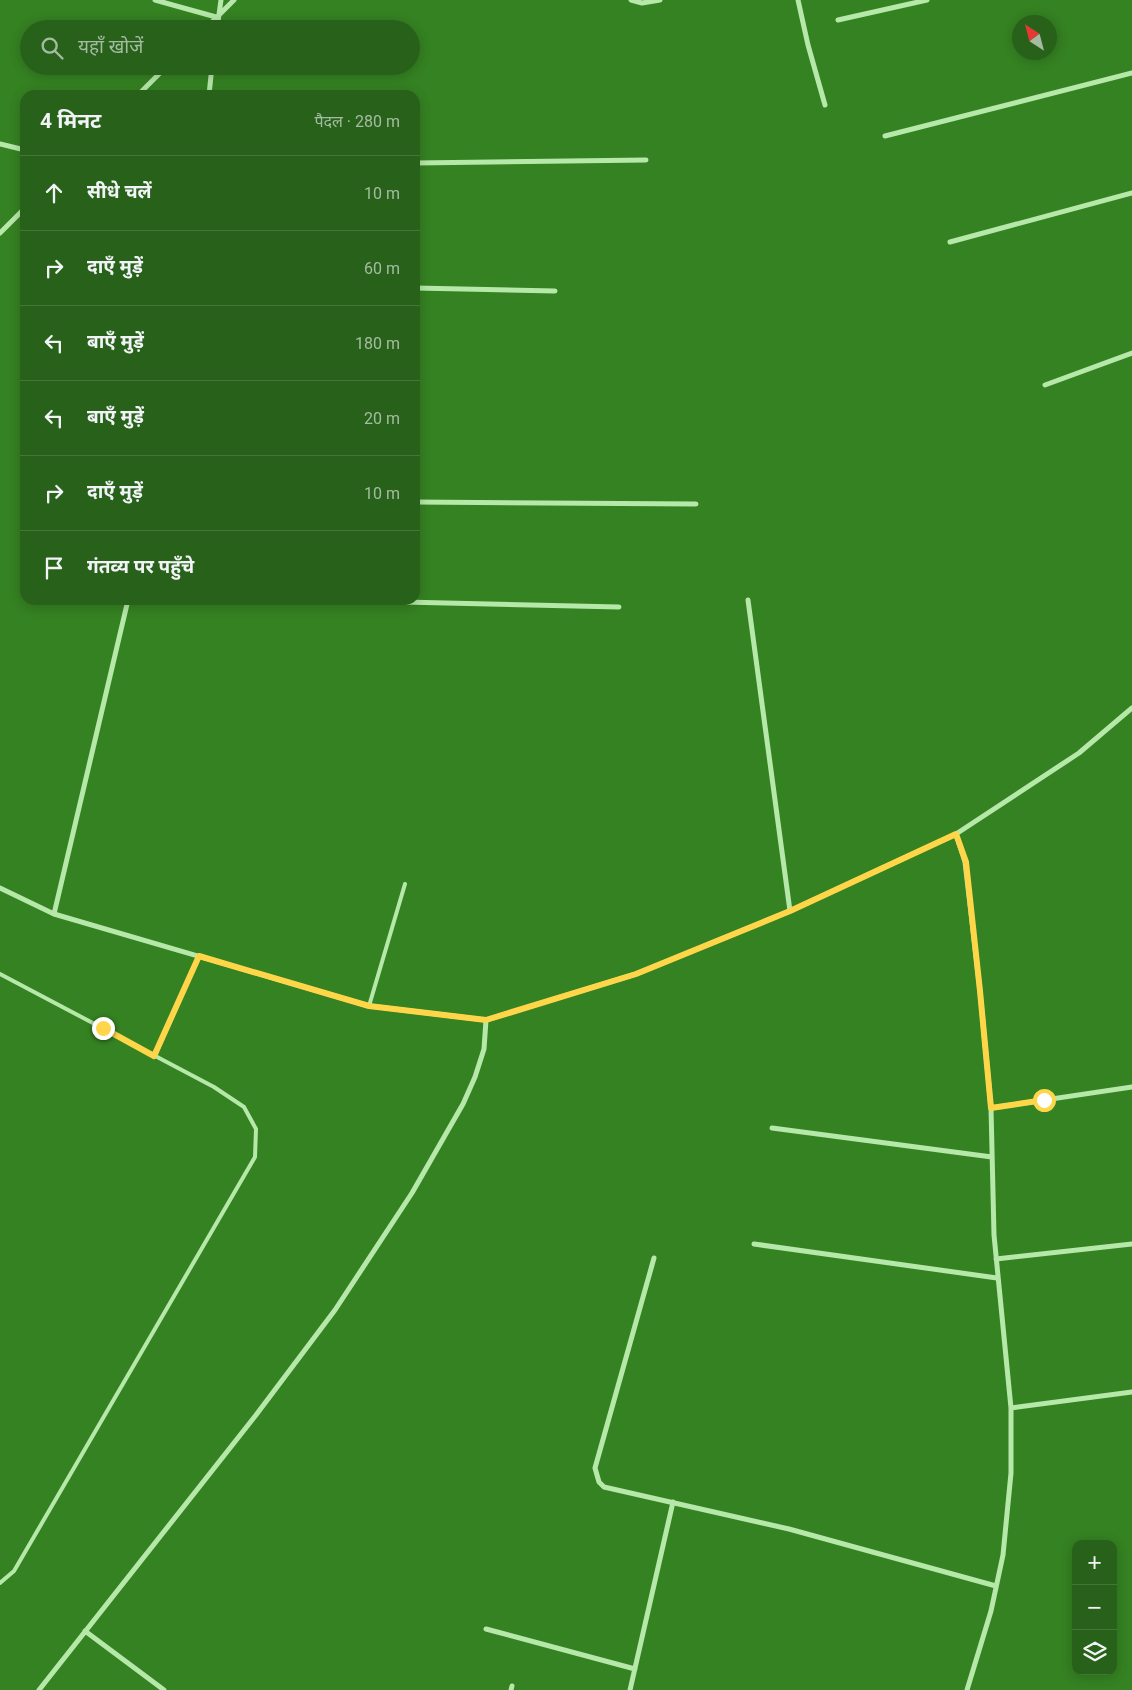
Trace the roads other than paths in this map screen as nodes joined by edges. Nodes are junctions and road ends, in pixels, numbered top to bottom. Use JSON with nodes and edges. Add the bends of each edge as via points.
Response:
{"nodes":[{"id":1,"x":155,"y":0,"type":"edge"},
{"id":2,"x":221,"y":0,"type":"edge"},
{"id":3,"x":234,"y":0,"type":"edge"},
{"id":4,"x":631,"y":0,"type":"edge"},
{"id":5,"x":660,"y":0,"type":"edge"},
{"id":6,"x":798,"y":0,"type":"edge"},
{"id":7,"x":927,"y":0,"type":"edge"},
{"id":8,"x":217,"y":16,"type":"junction"},
{"id":9,"x":213,"y":20,"type":"edge"},
{"id":10,"x":217,"y":20,"type":"edge"},
{"id":11,"x":838,"y":20,"type":"dead end"},
{"id":12,"x":1132,"y":73,"type":"edge"},
{"id":13,"x":158,"y":75,"type":"edge"},
{"id":14,"x":211,"y":75,"type":"edge"},
{"id":15,"x":143,"y":90,"type":"edge"},
{"id":16,"x":209,"y":90,"type":"edge"},
{"id":17,"x":825,"y":105,"type":"dead end"},
{"id":18,"x":886,"y":136,"type":"dead end"},
{"id":19,"x":0,"y":144,"type":"edge"},
{"id":20,"x":20,"y":149,"type":"edge"},
{"id":21,"x":646,"y":160,"type":"dead end"},
{"id":22,"x":420,"y":163,"type":"edge"},
{"id":23,"x":1132,"y":193,"type":"edge"},
{"id":24,"x":20,"y":213,"type":"edge"},
{"id":25,"x":0,"y":233,"type":"edge"},
{"id":26,"x":950,"y":242,"type":"dead end"},
{"id":27,"x":420,"y":288,"type":"edge"},
{"id":28,"x":555,"y":291,"type":"dead end"},
{"id":29,"x":1132,"y":352,"type":"edge"},
{"id":30,"x":1045,"y":385,"type":"dead end"},
{"id":31,"x":420,"y":502,"type":"edge"},
{"id":32,"x":696,"y":504,"type":"dead end"},
{"id":33,"x":748,"y":600,"type":"dead end"},
{"id":34,"x":420,"y":602,"type":"edge"},
{"id":35,"x":127,"y":605,"type":"edge"},
{"id":36,"x":619,"y":607,"type":"dead end"},
{"id":37,"x":1132,"y":708,"type":"edge"},
{"id":38,"x":956,"y":834,"type":"junction"},
{"id":39,"x":405,"y":884,"type":"dead end"},
{"id":40,"x":0,"y":888,"type":"edge"},
{"id":41,"x":790,"y":911,"type":"junction"},
{"id":42,"x":54,"y":914,"type":"junction"},
{"id":43,"x":199,"y":956,"type":"junction"},
{"id":44,"x":0,"y":974,"type":"edge"},
{"id":45,"x":369,"y":1006,"type":"junction"},
{"id":46,"x":486,"y":1020,"type":"junction"},
{"id":47,"x":154,"y":1056,"type":"junction"},
{"id":48,"x":1132,"y":1087,"type":"edge"},
{"id":49,"x":991,"y":1108,"type":"junction"},
{"id":50,"x":772,"y":1128,"type":"dead end"},
{"id":51,"x":992,"y":1157,"type":"junction"},
{"id":52,"x":754,"y":1244,"type":"dead end"},
{"id":53,"x":1132,"y":1244,"type":"edge"},
{"id":54,"x":654,"y":1258,"type":"dead end"},
{"id":55,"x":996,"y":1259,"type":"junction"},
{"id":56,"x":997,"y":1278,"type":"junction"},
{"id":57,"x":1132,"y":1392,"type":"edge"},
{"id":58,"x":1011,"y":1408,"type":"junction"},
{"id":59,"x":672,"y":1502,"type":"junction"},
{"id":60,"x":0,"y":1583,"type":"edge"},
{"id":61,"x":996,"y":1586,"type":"junction"},
{"id":62,"x":486,"y":1629,"type":"dead end"},
{"id":63,"x":85,"y":1632,"type":"junction"},
{"id":64,"x":635,"y":1669,"type":"junction"},
{"id":65,"x":38,"y":1690,"type":"edge"},
{"id":66,"x":164,"y":1690,"type":"edge"},
{"id":67,"x":630,"y":1690,"type":"edge"},
{"id":68,"x":967,"y":1690,"type":"edge"}],
"edges":[{"from":1,"to":8,"type":"street"},
{"from":2,"to":8,"type":"street"},
{"from":3,"to":8,"type":"street"},
{"from":4,"to":5,"type":"street","via":[[642,3]]},
{"from":6,"to":17,"type":"street"},
{"from":7,"to":11,"type":"street"},
{"from":8,"to":9,"type":"street"},
{"from":8,"to":10,"type":"street"},
{"from":12,"to":18,"type":"street"},
{"from":13,"to":15,"type":"street"},
{"from":14,"to":16,"type":"street"},
{"from":19,"to":20,"type":"street"},
{"from":21,"to":22,"type":"street"},
{"from":23,"to":26,"type":"street"},
{"from":24,"to":25,"type":"street"},
{"from":27,"to":28,"type":"street"},
{"from":29,"to":30,"type":"street"},
{"from":31,"to":32,"type":"street"},
{"from":33,"to":41,"type":"street"},
{"from":34,"to":36,"type":"street"},
{"from":35,"to":42,"type":"street"},
{"from":37,"to":38,"type":"street","via":[[1079,753]]},
{"from":38,"to":41,"type":"street"},
{"from":38,"to":49,"type":"street","via":[[966,862]]},
{"from":39,"to":45,"type":"lane"},
{"from":40,"to":42,"type":"street"},
{"from":41,"to":46,"type":"street","via":[[636,974]]},
{"from":42,"to":43,"type":"street"},
{"from":43,"to":45,"type":"street"},
{"from":43,"to":47,"type":"lane"},
{"from":44,"to":47,"type":"lane"},
{"from":45,"to":46,"type":"street"},
{"from":46,"to":63,"type":"street","via":[[484,1049],[463,1104],[412,1192],[335,1310]]},
{"from":47,"to":60,"type":"lane","via":[[214,1087],[244,1107],[256,1129],[255,1157],[14,1571]]},
{"from":48,"to":49,"type":"street"},
{"from":49,"to":51,"type":"street"},
{"from":50,"to":51,"type":"street"},
{"from":51,"to":55,"type":"street"},
{"from":52,"to":56,"type":"street"},
{"from":53,"to":55,"type":"street"},
{"from":54,"to":59,"type":"street","via":[[595,1468],[604,1487]]},
{"from":55,"to":56,"type":"street"},
{"from":56,"to":58,"type":"street"},
{"from":57,"to":58,"type":"street"},
{"from":58,"to":61,"type":"street","via":[[1011,1473],[1003,1555]]},
{"from":59,"to":61,"type":"street","via":[[789,1529]]},
{"from":59,"to":64,"type":"street"},
{"from":61,"to":68,"type":"street"},
{"from":62,"to":64,"type":"street"},
{"from":63,"to":65,"type":"street"},
{"from":63,"to":66,"type":"street"},
{"from":64,"to":67,"type":"street"}]}
